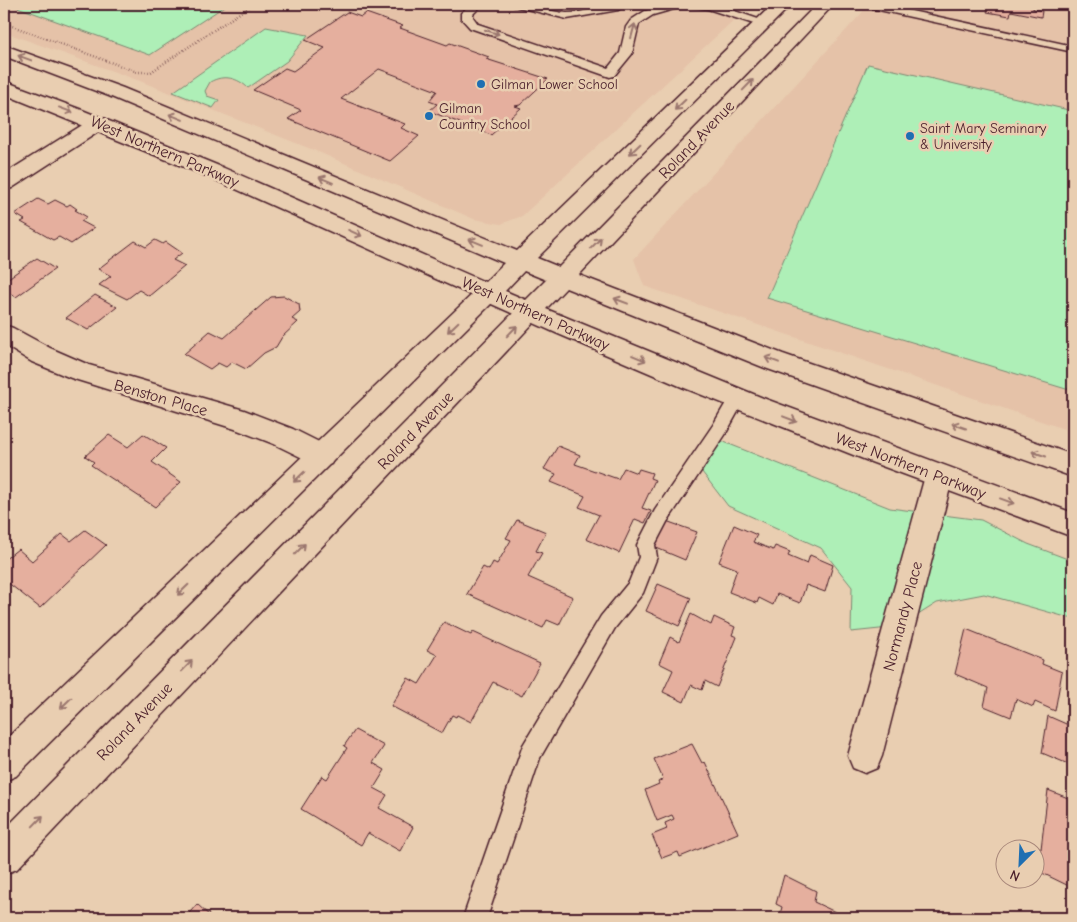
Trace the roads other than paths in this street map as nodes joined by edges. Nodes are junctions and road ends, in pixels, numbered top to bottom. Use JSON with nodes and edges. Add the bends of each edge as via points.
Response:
{"nodes":[{"id":1,"x":477,"y":4,"type":"edge"},
{"id":2,"x":518,"y":4,"type":"edge"},
{"id":3,"x":619,"y":4,"type":"edge"},
{"id":4,"x":662,"y":4,"type":"edge"},
{"id":5,"x":693,"y":4,"type":"edge"},
{"id":6,"x":783,"y":4,"type":"edge"},
{"id":7,"x":826,"y":4,"type":"edge"},
{"id":8,"x":865,"y":4,"type":"edge"},
{"id":9,"x":677,"y":5,"type":"edge"},
{"id":10,"x":763,"y":24,"type":"junction"},
{"id":11,"x":1073,"y":49,"type":"edge"},
{"id":12,"x":4,"y":50,"type":"edge"},
{"id":13,"x":4,"y":88,"type":"edge"},
{"id":14,"x":99,"y":123,"type":"junction"},
{"id":15,"x":4,"y":183,"type":"edge"},
{"id":16,"x":521,"y":261,"type":"junction"},
{"id":17,"x":563,"y":278,"type":"junction"},
{"id":18,"x":488,"y":293,"type":"junction"},
{"id":19,"x":530,"y":311,"type":"junction"},
{"id":20,"x":4,"y":334,"type":"edge"},
{"id":21,"x":737,"y":399,"type":"junction"},
{"id":22,"x":321,"y":456,"type":"junction"},
{"id":23,"x":1073,"y":466,"type":"edge"},
{"id":24,"x":939,"y":476,"type":"junction"},
{"id":25,"x":1073,"y":525,"type":"edge"},
{"id":26,"x":864,"y":756,"type":"dead end"},
{"id":27,"x":4,"y":764,"type":"edge"},
{"id":28,"x":7,"y":845,"type":"edge"},
{"id":29,"x":475,"y":918,"type":"edge"}],
"edges":[{"from":1,"to":9,"type":"lane","one_way":true,"via":[[467,13],[474,26],[610,73],[626,54],[635,22],[649,13]]},
{"from":2,"to":3,"type":"lane","via":[[568,16],[614,8]]},
{"from":4,"to":9,"type":"lane"},
{"from":5,"to":9,"type":"lane"},
{"from":5,"to":10,"type":"lane","via":[[710,6]]},
{"from":6,"to":10,"type":"main road"},
{"from":17,"to":7,"type":"main road","name":"Roland Avenue","one_way":true},
{"from":8,"to":11,"type":"lane"},
{"from":10,"to":16,"type":"main road","one_way":true},
{"from":16,"to":12,"type":"main road","one_way":true,"via":[[116,92]]},
{"from":13,"to":14,"type":"main road","name":"West Northern Parkway","one_way":true},
{"from":14,"to":15,"type":"main road"},
{"from":14,"to":18,"type":"main road","name":"West Northern Parkway","one_way":true},
{"from":16,"to":17,"type":"main road"},
{"from":16,"to":18,"type":"main road"},
{"from":17,"to":19,"type":"main road","name":"Roland Avenue"},
{"from":23,"to":17,"type":"main road","one_way":true,"via":[[774,361]]},
{"from":18,"to":19,"type":"main road","name":"West Northern Parkway"},
{"from":18,"to":22,"type":"main road","one_way":true},
{"from":19,"to":21,"type":"main road","name":"West Northern Parkway","one_way":true},
{"from":28,"to":19,"type":"main road","name":"Roland Avenue","one_way":true},
{"from":20,"to":22,"type":"main road","name":"Benston Place","via":[[84,374],[268,429]]},
{"from":21,"to":24,"type":"main road","name":"West Northern Parkway","one_way":true},
{"from":21,"to":29,"type":"lane","via":[[661,516],[646,545],[648,557],[636,587],[608,622],[531,753]]},
{"from":22,"to":27,"type":"main road","one_way":true},
{"from":24,"to":25,"type":"main road","name":"West Northern Parkway","one_way":true},
{"from":24,"to":26,"type":"main road","name":"Normandy Place"}]}
